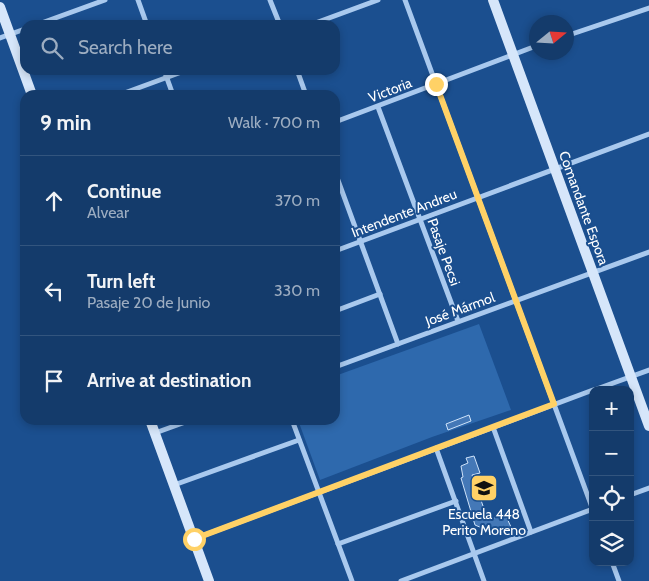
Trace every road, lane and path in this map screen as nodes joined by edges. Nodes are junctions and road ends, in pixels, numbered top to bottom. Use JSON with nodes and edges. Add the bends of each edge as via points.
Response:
{"nodes":[{"id":1,"x":105,"y":0,"type":"edge"},
{"id":2,"x":138,"y":0,"type":"edge"},
{"id":3,"x":270,"y":0,"type":"edge"},
{"id":4,"x":378,"y":0,"type":"edge"},
{"id":5,"x":405,"y":0,"type":"edge"},
{"id":6,"x":493,"y":0,"type":"edge"},
{"id":7,"x":0,"y":7,"type":"edge"},
{"id":8,"x":649,"y":8,"type":"edge"},
{"id":9,"x":50,"y":20,"type":"edge"},
{"id":10,"x":145,"y":20,"type":"edge"},
{"id":11,"x":278,"y":20,"type":"edge"},
{"id":12,"x":324,"y":20,"type":"edge"},
{"id":13,"x":20,"y":31,"type":"edge"},
{"id":14,"x":574,"y":33,"type":"edge"},
{"id":15,"x":5,"y":36,"type":"edge"},
{"id":16,"x":529,"y":48,"type":"edge"},
{"id":17,"x":513,"y":54,"type":"junction"},
{"id":18,"x":20,"y":69,"type":"edge"},
{"id":19,"x":23,"y":75,"type":"edge"},
{"id":20,"x":166,"y":75,"type":"edge"},
{"id":21,"x":174,"y":75,"type":"edge"},
{"id":22,"x":299,"y":75,"type":"edge"},
{"id":23,"x":167,"y":78,"type":"junction"},
{"id":24,"x":436,"y":84,"type":"junction"},
{"id":25,"x":30,"y":90,"type":"edge"},
{"id":26,"x":134,"y":90,"type":"edge"},
{"id":27,"x":171,"y":90,"type":"edge"},
{"id":28,"x":304,"y":90,"type":"edge"},
{"id":29,"x":378,"y":106,"type":"junction"},
{"id":30,"x":340,"y":120,"type":"edge"},
{"id":31,"x":649,"y":134,"type":"edge"},
{"id":32,"x":555,"y":169,"type":"junction"},
{"id":33,"x":340,"y":185,"type":"edge"},
{"id":34,"x":478,"y":197,"type":"junction"},
{"id":35,"x":420,"y":219,"type":"junction"},
{"id":36,"x":361,"y":242,"type":"junction"},
{"id":37,"x":340,"y":249,"type":"edge"},
{"id":38,"x":649,"y":252,"type":"edge"},
{"id":39,"x":593,"y":272,"type":"junction"},
{"id":40,"x":380,"y":294,"type":"junction"},
{"id":41,"x":516,"y":300,"type":"junction"},
{"id":42,"x":340,"y":309,"type":"edge"},
{"id":43,"x":458,"y":321,"type":"junction"},
{"id":44,"x":398,"y":344,"type":"junction"},
{"id":45,"x":340,"y":365,"type":"edge"},
{"id":46,"x":649,"y":370,"type":"edge"},
{"id":47,"x":631,"y":376,"type":"junction"},
{"id":48,"x":604,"y":386,"type":"edge"},
{"id":49,"x":589,"y":391,"type":"edge"},
{"id":50,"x":554,"y":404,"type":"junction"},
{"id":51,"x":152,"y":425,"type":"edge"},
{"id":52,"x":177,"y":425,"type":"edge"},
{"id":53,"x":294,"y":425,"type":"edge"},
{"id":54,"x":649,"y":426,"type":"edge"},
{"id":55,"x":493,"y":427,"type":"junction"},
{"id":56,"x":155,"y":433,"type":"junction"},
{"id":57,"x":299,"y":440,"type":"junction"},
{"id":58,"x":436,"y":448,"type":"junction"},
{"id":59,"x":174,"y":485,"type":"junction"},
{"id":60,"x":649,"y":488,"type":"edge"},
{"id":61,"x":318,"y":492,"type":"junction"},
{"id":62,"x":634,"y":494,"type":"edge"},
{"id":63,"x":589,"y":498,"type":"edge"},
{"id":64,"x":456,"y":502,"type":"junction"},
{"id":65,"x":589,"y":510,"type":"edge"},
{"id":66,"x":531,"y":532,"type":"junction"},
{"id":67,"x":194,"y":539,"type":"junction"},
{"id":68,"x":338,"y":544,"type":"junction"},
{"id":69,"x":474,"y":553,"type":"junction"},
{"id":70,"x":613,"y":566,"type":"edge"},
{"id":71,"x":209,"y":581,"type":"edge"},
{"id":72,"x":352,"y":581,"type":"edge"},
{"id":73,"x":401,"y":581,"type":"edge"},
{"id":74,"x":484,"y":581,"type":"edge"},
{"id":75,"x":619,"y":581,"type":"edge"}],
"edges":[{"from":1,"to":9,"type":"street"},
{"from":2,"to":10,"type":"street"},
{"from":3,"to":11,"type":"street"},
{"from":4,"to":12,"type":"street"},
{"from":5,"to":24,"type":"street"},
{"from":6,"to":17,"type":"street","name":"Comandante Espora"},
{"from":7,"to":15,"type":"street"},
{"from":8,"to":14,"type":"street"},
{"from":13,"to":15,"type":"street"},
{"from":15,"to":18,"type":"street"},
{"from":16,"to":17,"type":"street","name":"Victoria"},
{"from":17,"to":24,"type":"street","name":"Victoria"},
{"from":17,"to":32,"type":"street","name":"Comandante Espora"},
{"from":19,"to":25,"type":"street"},
{"from":20,"to":23,"type":"street"},
{"from":21,"to":23,"type":"street"},
{"from":22,"to":28,"type":"street"},
{"from":23,"to":26,"type":"street"},
{"from":23,"to":27,"type":"street"},
{"from":24,"to":29,"type":"street","name":"Victoria"},
{"from":24,"to":34,"type":"street"},
{"from":29,"to":30,"type":"street","name":"Victoria"},
{"from":29,"to":35,"type":"street","name":"Pasaje Pecsi"},
{"from":31,"to":32,"type":"street","name":"Intendente Andreu"},
{"from":32,"to":34,"type":"street","name":"Intendente Andreu"},
{"from":32,"to":39,"type":"street","name":"Comandante Espora"},
{"from":33,"to":36,"type":"street"},
{"from":34,"to":35,"type":"street","name":"Intendente Andreu"},
{"from":34,"to":41,"type":"street"},
{"from":35,"to":36,"type":"street","name":"Intendente Andreu"},
{"from":35,"to":43,"type":"street","name":"Pasaje Pecsi"},
{"from":36,"to":37,"type":"street","name":"Intendente Andreu"},
{"from":36,"to":40,"type":"street"},
{"from":38,"to":39,"type":"street","name":"José Mármol"},
{"from":39,"to":41,"type":"street","name":"José Mármol"},
{"from":39,"to":47,"type":"street","name":"Comandante Espora"},
{"from":40,"to":42,"type":"street"},
{"from":40,"to":44,"type":"street"},
{"from":41,"to":43,"type":"street","name":"José Mármol"},
{"from":41,"to":50,"type":"street"},
{"from":43,"to":44,"type":"street","name":"José Mármol"},
{"from":44,"to":45,"type":"street","name":"José Mármol"},
{"from":46,"to":47,"type":"street"},
{"from":47,"to":48,"type":"street"},
{"from":47,"to":54,"type":"street","name":"Comandante Espora"},
{"from":49,"to":50,"type":"street"},
{"from":50,"to":55,"type":"street"},
{"from":50,"to":63,"type":"street"},
{"from":51,"to":56,"type":"street"},
{"from":52,"to":56,"type":"street"},
{"from":53,"to":57,"type":"street"},
{"from":55,"to":58,"type":"street"},
{"from":55,"to":66,"type":"street"},
{"from":56,"to":59,"type":"street"},
{"from":57,"to":59,"type":"street"},
{"from":57,"to":61,"type":"street"},
{"from":58,"to":61,"type":"street"},
{"from":58,"to":64,"type":"street"},
{"from":59,"to":67,"type":"street"},
{"from":60,"to":62,"type":"street"},
{"from":61,"to":67,"type":"street"},
{"from":61,"to":68,"type":"street"},
{"from":64,"to":68,"type":"street"},
{"from":64,"to":69,"type":"street"},
{"from":65,"to":66,"type":"street"},
{"from":66,"to":69,"type":"street"},
{"from":67,"to":71,"type":"street"},
{"from":68,"to":72,"type":"street"},
{"from":69,"to":73,"type":"street"},
{"from":69,"to":74,"type":"street"},
{"from":70,"to":75,"type":"street"}]}
